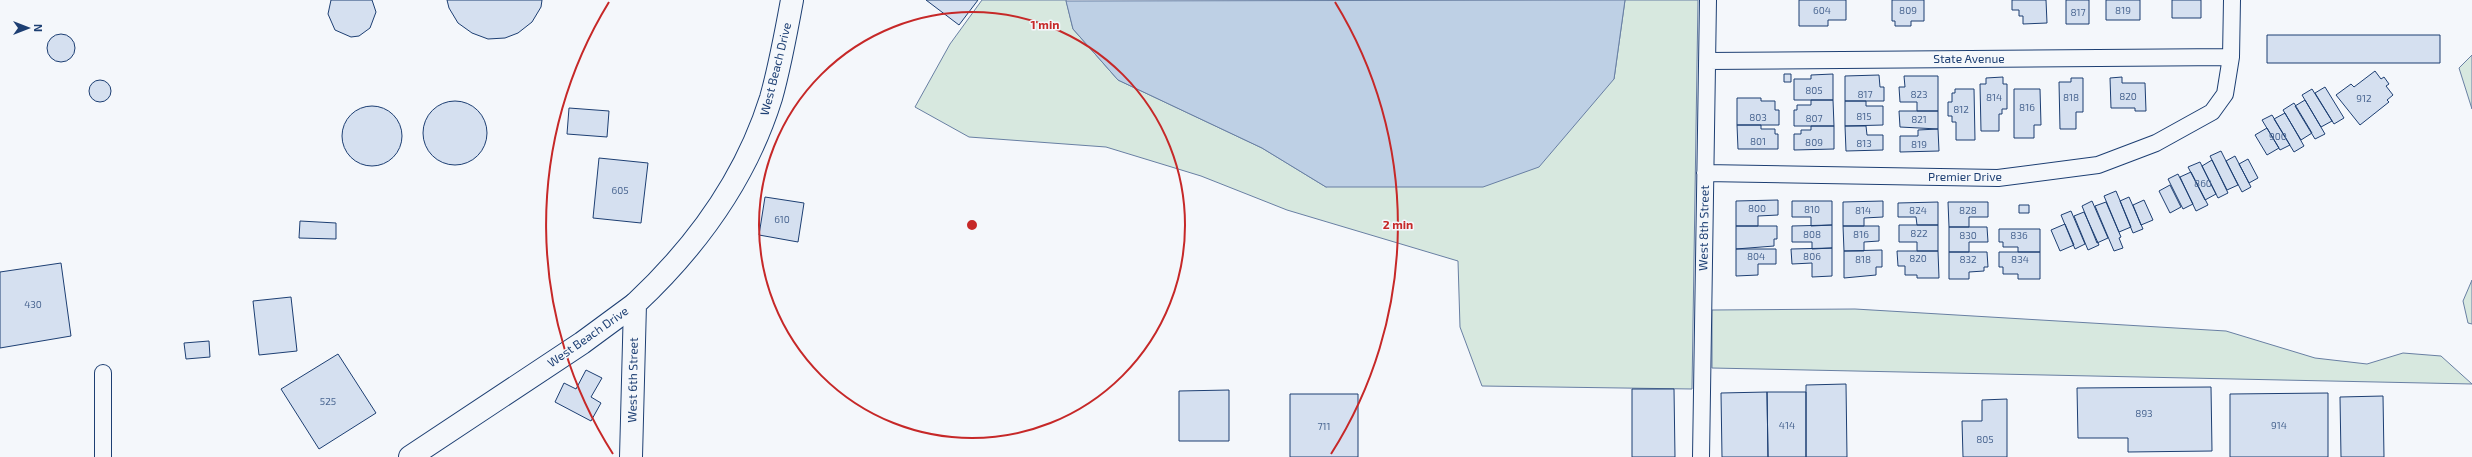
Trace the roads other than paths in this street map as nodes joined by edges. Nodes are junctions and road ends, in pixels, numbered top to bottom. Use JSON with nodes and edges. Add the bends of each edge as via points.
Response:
{"nodes":[{"id":1,"x":792,"y":0,"type":"edge"},
{"id":2,"x":1708,"y":0,"type":"edge"},
{"id":3,"x":2232,"y":0,"type":"edge"},
{"id":4,"x":2231,"y":57,"type":"junction"},
{"id":5,"x":1707,"y":61,"type":"junction"},
{"id":6,"x":1705,"y":173,"type":"junction"},
{"id":7,"x":635,"y":304,"type":"junction"},
{"id":8,"x":103,"y":373,"type":"dead end"},
{"id":9,"x":103,"y":457,"type":"edge"},
{"id":10,"x":410,"y":457,"type":"edge"},
{"id":11,"x":632,"y":457,"type":"edge"},
{"id":12,"x":1701,"y":457,"type":"edge"}],
"edges":[{"from":1,"to":7,"type":"main road","name":"West Beach Drive","via":[[771,98],[746,160],[720,204],[691,245]]},
{"from":2,"to":5,"type":"street","name":"West 8th Street"},
{"from":3,"to":4,"type":"street"},
{"from":4,"to":5,"type":"street","name":"State Avenue"},
{"from":4,"to":6,"type":"street","name":"Premier Drive","via":[[2225,94],[2212,112],[2156,143],[2098,165],[1998,178]]},
{"from":5,"to":6,"type":"street","name":"West 8th Street"},
{"from":6,"to":12,"type":"street","name":"West 8th Street"},
{"from":7,"to":10,"type":"main road","name":"West Beach Drive","via":[[582,343]]},
{"from":7,"to":11,"type":"main road","name":"West 6th Street"},
{"from":8,"to":9,"type":"street"}]}
